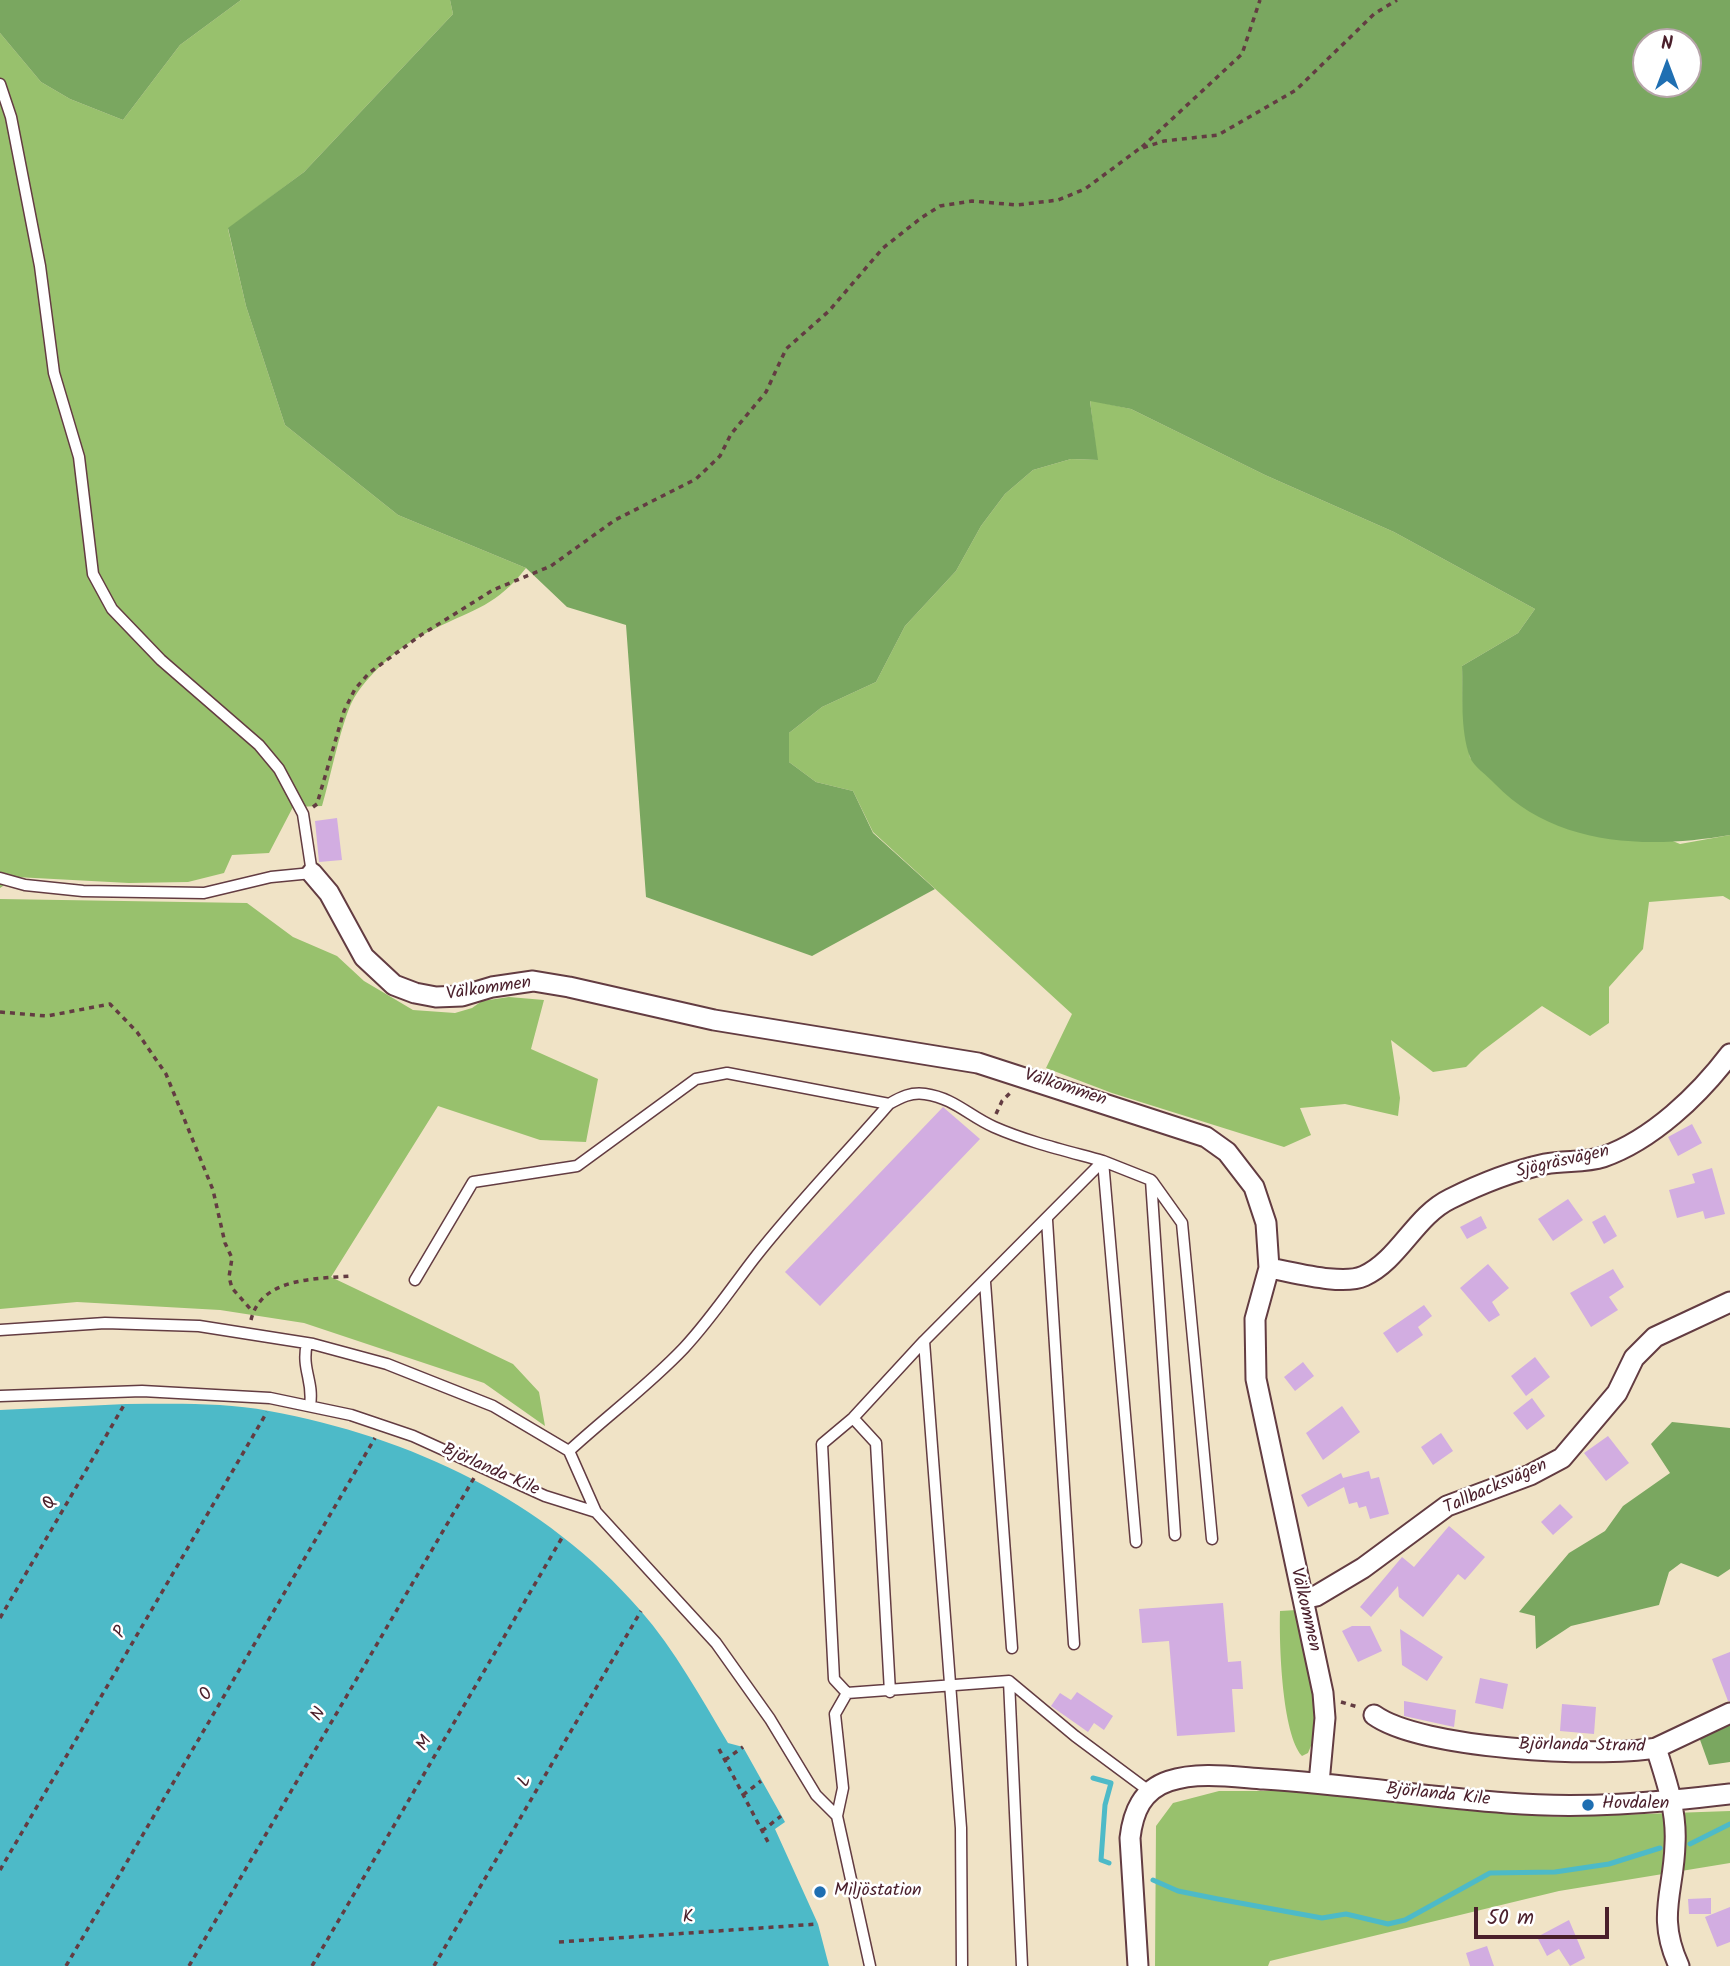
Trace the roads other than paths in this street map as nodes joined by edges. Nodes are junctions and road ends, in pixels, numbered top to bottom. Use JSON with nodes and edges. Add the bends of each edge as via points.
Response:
{"nodes":[{"id":1,"x":0,"y":84,"type":"edge"},
{"id":2,"x":312,"y":873,"type":"junction"},
{"id":3,"x":0,"y":878,"type":"edge"},
{"id":4,"x":1730,"y":1054,"type":"edge"},
{"id":5,"x":889,"y":1104,"type":"junction"},
{"id":6,"x":1103,"y":1161,"type":"junction"},
{"id":7,"x":1152,"y":1180,"type":"junction"},
{"id":8,"x":1047,"y":1220,"type":"junction"},
{"id":9,"x":1269,"y":1268,"type":"junction"},
{"id":10,"x":415,"y":1280,"type":"dead end"},
{"id":11,"x":985,"y":1282,"type":"junction"},
{"id":12,"x":1730,"y":1302,"type":"edge"},
{"id":13,"x":0,"y":1330,"type":"edge"},
{"id":14,"x":924,"y":1341,"type":"junction"},
{"id":15,"x":307,"y":1343,"type":"junction"},
{"id":16,"x":0,"y":1396,"type":"edge"},
{"id":17,"x":310,"y":1406,"type":"junction"},
{"id":18,"x":853,"y":1418,"type":"junction"},
{"id":19,"x":569,"y":1451,"type":"junction"},
{"id":20,"x":596,"y":1512,"type":"junction"},
{"id":21,"x":1175,"y":1535,"type":"dead end"},
{"id":22,"x":1212,"y":1539,"type":"dead end"},
{"id":23,"x":1136,"y":1542,"type":"dead end"},
{"id":24,"x":1303,"y":1599,"type":"junction"},
{"id":25,"x":1074,"y":1644,"type":"dead end"},
{"id":26,"x":1012,"y":1648,"type":"dead end"},
{"id":27,"x":1009,"y":1681,"type":"junction"},
{"id":28,"x":951,"y":1684,"type":"junction"},
{"id":29,"x":890,"y":1692,"type":"junction"},
{"id":30,"x":847,"y":1693,"type":"junction"},
{"id":31,"x":1730,"y":1713,"type":"edge"},
{"id":32,"x":1374,"y":1714,"type":"road end"},
{"id":33,"x":1656,"y":1748,"type":"junction"},
{"id":34,"x":1319,"y":1783,"type":"junction"},
{"id":35,"x":1149,"y":1791,"type":"junction"},
{"id":36,"x":1730,"y":1794,"type":"edge"},
{"id":37,"x":1671,"y":1801,"type":"junction"},
{"id":38,"x":837,"y":1816,"type":"junction"},
{"id":39,"x":870,"y":1966,"type":"edge"},
{"id":40,"x":962,"y":1966,"type":"edge"},
{"id":41,"x":1022,"y":1966,"type":"edge"},
{"id":42,"x":1138,"y":1966,"type":"edge"},
{"id":43,"x":1679,"y":1966,"type":"edge"}],
"edges":[{"from":1,"to":2,"type":"lane","via":[[11,117],[40,266],[54,373],[79,457],[93,574],[111,609],[271,759],[303,814]]},
{"from":2,"to":3,"type":"lane","via":[[204,892],[83,891]]},
{"from":2,"to":9,"type":"street","name":"Välkommen","via":[[329,893],[364,957],[394,985],[415,993],[461,996],[533,981],[714,1020],[978,1063],[1206,1137],[1227,1152],[1254,1187],[1266,1223]]},
{"from":4,"to":9,"type":"street","name":"Sjögräsvägen","via":[[1672,1114],[1636,1141],[1602,1158],[1522,1170],[1447,1200],[1382,1265],[1363,1277],[1349,1280]]},
{"from":5,"to":6,"type":"lane","via":[[905,1095],[925,1094],[968,1109],[991,1126]]},
{"from":5,"to":10,"type":"lane","via":[[727,1073],[696,1079],[577,1166],[473,1182]]},
{"from":5,"to":19,"type":"lane","via":[[785,1221],[686,1346]]},
{"from":6,"to":7,"type":"lane"},
{"from":6,"to":8,"type":"lane"},
{"from":6,"to":23,"type":"lane"},
{"from":7,"to":21,"type":"lane"},
{"from":7,"to":22,"type":"lane","via":[[1182,1223]]},
{"from":8,"to":11,"type":"lane"},
{"from":8,"to":25,"type":"lane"},
{"from":9,"to":24,"type":"street","name":"Välkommen","via":[[1255,1319],[1256,1379]]},
{"from":11,"to":14,"type":"lane"},
{"from":11,"to":26,"type":"lane"},
{"from":12,"to":24,"type":"street","name":"Tallbacksvägen","via":[[1655,1337],[1634,1357],[1617,1393],[1562,1458],[1447,1506],[1363,1568]]},
{"from":13,"to":15,"type":"lane","via":[[105,1323],[199,1326]]},
{"from":14,"to":18,"type":"lane"},
{"from":14,"to":28,"type":"lane"},
{"from":15,"to":17,"type":"lane","via":[[303,1363],[313,1391]]},
{"from":15,"to":19,"type":"lane","via":[[387,1364],[493,1406]]},
{"from":16,"to":17,"type":"lane","name":"Björlanda Kile","via":[[206,1392]]},
{"from":17,"to":20,"type":"lane","name":"Björlanda Kile","via":[[413,1436],[545,1496]]},
{"from":18,"to":29,"type":"lane","via":[[876,1443]]},
{"from":18,"to":30,"type":"lane","via":[[822,1444],[834,1679]]},
{"from":19,"to":20,"type":"lane"},
{"from":20,"to":38,"type":"lane","via":[[716,1643],[816,1795]]},
{"from":24,"to":34,"type":"street","name":"Välkommen","via":[[1323,1695]]},
{"from":27,"to":28,"type":"lane"},
{"from":27,"to":35,"type":"lane"},
{"from":27,"to":41,"type":"lane"},
{"from":28,"to":29,"type":"lane"},
{"from":28,"to":40,"type":"lane","via":[[961,1828]]},
{"from":29,"to":30,"type":"lane"},
{"from":30,"to":38,"type":"lane","via":[[835,1714],[843,1788]]},
{"from":31,"to":33,"type":"street"},
{"from":32,"to":33,"type":"street","name":"Björlanda Strand","via":[[1411,1732],[1521,1748]]},
{"from":33,"to":37,"type":"street","name":"Björlanda Strand"},
{"from":34,"to":35,"type":"street","name":"Björlanda Kile","via":[[1198,1777],[1171,1780]]},
{"from":34,"to":37,"type":"street","name":"Björlanda Kile","via":[[1549,1806]]},
{"from":35,"to":42,"type":"street","via":[[1134,1813],[1130,1838]]},
{"from":36,"to":37,"type":"street","name":"Björlanda Kile"},
{"from":37,"to":43,"type":"street","name":"Björlanda Strand","via":[[1675,1842],[1666,1923]]},
{"from":38,"to":39,"type":"lane"}]}
